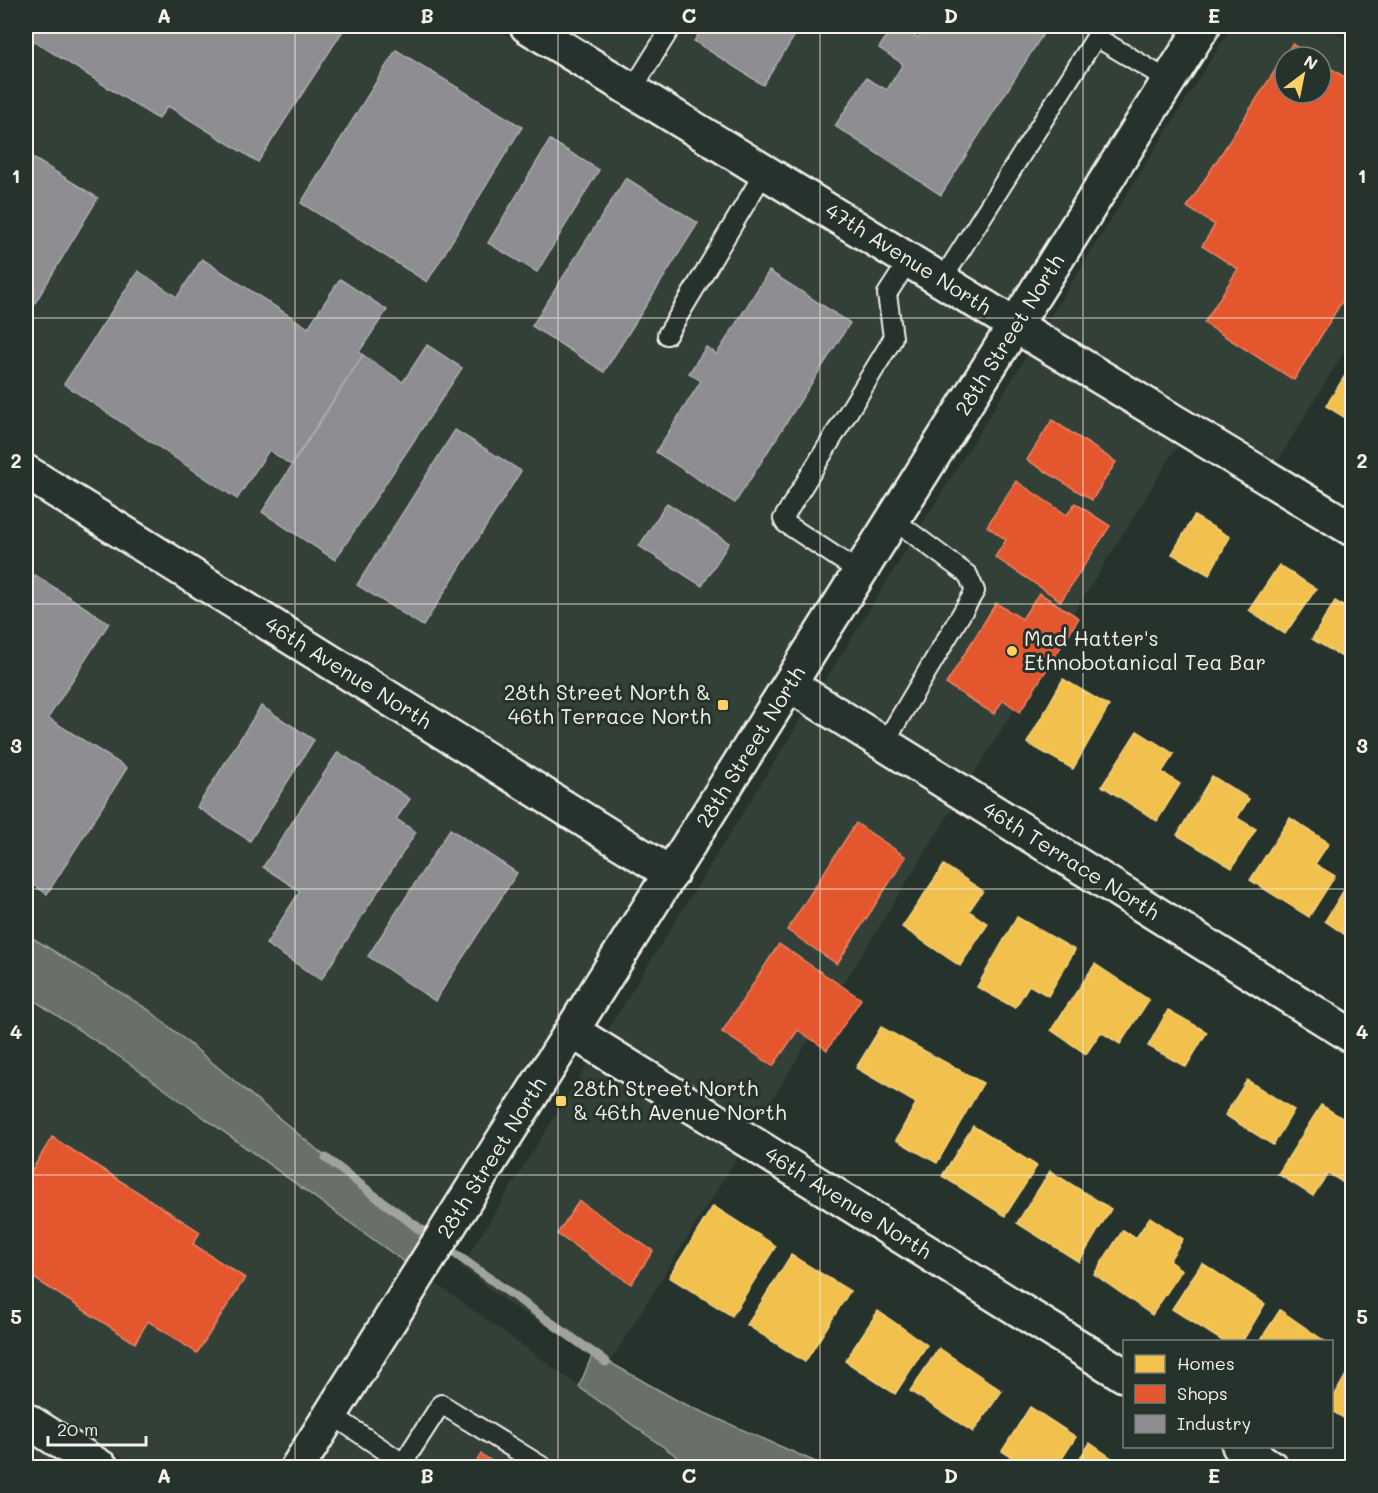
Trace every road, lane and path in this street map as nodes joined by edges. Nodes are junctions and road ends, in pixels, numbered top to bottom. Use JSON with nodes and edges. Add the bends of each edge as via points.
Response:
{"nodes":[{"id":1,"x":527,"y":26,"type":"edge"},
{"id":2,"x":672,"y":26,"type":"edge"},
{"id":3,"x":1203,"y":26,"type":"edge"},
{"id":4,"x":1168,"y":80,"type":"junction"},
{"id":5,"x":632,"y":90,"type":"junction"},
{"id":6,"x":765,"y":171,"type":"junction"},
{"id":7,"x":909,"y":260,"type":"junction"},
{"id":8,"x":942,"y":280,"type":"junction"},
{"id":9,"x":1016,"y":326,"type":"junction"},
{"id":10,"x":667,"y":335,"type":"dead end"},
{"id":11,"x":26,"y":472,"type":"edge"},
{"id":12,"x":893,"y":521,"type":"junction"},
{"id":13,"x":1353,"y":529,"type":"edge"},
{"id":14,"x":861,"y":573,"type":"junction"},
{"id":15,"x":790,"y":685,"type":"junction"},
{"id":16,"x":884,"y":744,"type":"junction"},
{"id":17,"x":671,"y":874,"type":"junction"},
{"id":18,"x":572,"y":1031,"type":"junction"},
{"id":19,"x":1353,"y":1036,"type":"edge"},
{"id":20,"x":1123,"y":1374,"type":"edge"},
{"id":21,"x":331,"y":1414,"type":"junction"},
{"id":22,"x":26,"y":1420,"type":"edge"},
{"id":23,"x":1242,"y":1448,"type":"edge"},
{"id":24,"x":401,"y":1465,"type":"edge"},
{"id":25,"x":102,"y":1467,"type":"edge"},
{"id":26,"x":297,"y":1467,"type":"edge"},
{"id":27,"x":545,"y":1467,"type":"edge"},
{"id":28,"x":1272,"y":1467,"type":"edge"}],
"edges":[{"from":1,"to":5,"type":"street","name":"47th Avenue North"},
{"from":2,"to":5,"type":"lane"},
{"from":3,"to":4,"type":"street","name":"28th Street North"},
{"from":4,"to":8,"type":"lane","via":[[1096,37]]},
{"from":4,"to":9,"type":"street","name":"28th Street North"},
{"from":5,"to":6,"type":"street","name":"47th Avenue North"},
{"from":6,"to":7,"type":"street","name":"47th Avenue North"},
{"from":6,"to":10,"type":"lane"},
{"from":7,"to":8,"type":"street","name":"47th Avenue North"},
{"from":7,"to":14,"type":"lane","via":[[887,294],[891,342],[783,519]]},
{"from":8,"to":9,"type":"street","name":"47th Avenue North"},
{"from":9,"to":12,"type":"street","name":"28th Street North"},
{"from":9,"to":13,"type":"street","name":"47th Avenue North"},
{"from":11,"to":17,"type":"street","name":"46th Avenue North"},
{"from":12,"to":14,"type":"street","name":"28th Street North"},
{"from":12,"to":16,"type":"lane","via":[[968,575],[975,591]]},
{"from":14,"to":15,"type":"street","name":"28th Street North"},
{"from":15,"to":16,"type":"street","name":"46th Terrace North"},
{"from":15,"to":17,"type":"street","name":"28th Street North"},
{"from":16,"to":19,"type":"street","name":"46th Terrace North"},
{"from":17,"to":18,"type":"street","name":"28th Street North"},
{"from":18,"to":20,"type":"street","name":"46th Avenue North"},
{"from":18,"to":21,"type":"street","name":"28th Street North"},
{"from":21,"to":24,"type":"lane"},
{"from":21,"to":26,"type":"street","name":"28th Street North"},
{"from":22,"to":25,"type":"street"},
{"from":23,"to":28,"type":"street"},
{"from":24,"to":27,"type":"lane","via":[[441,1404]]}]}
